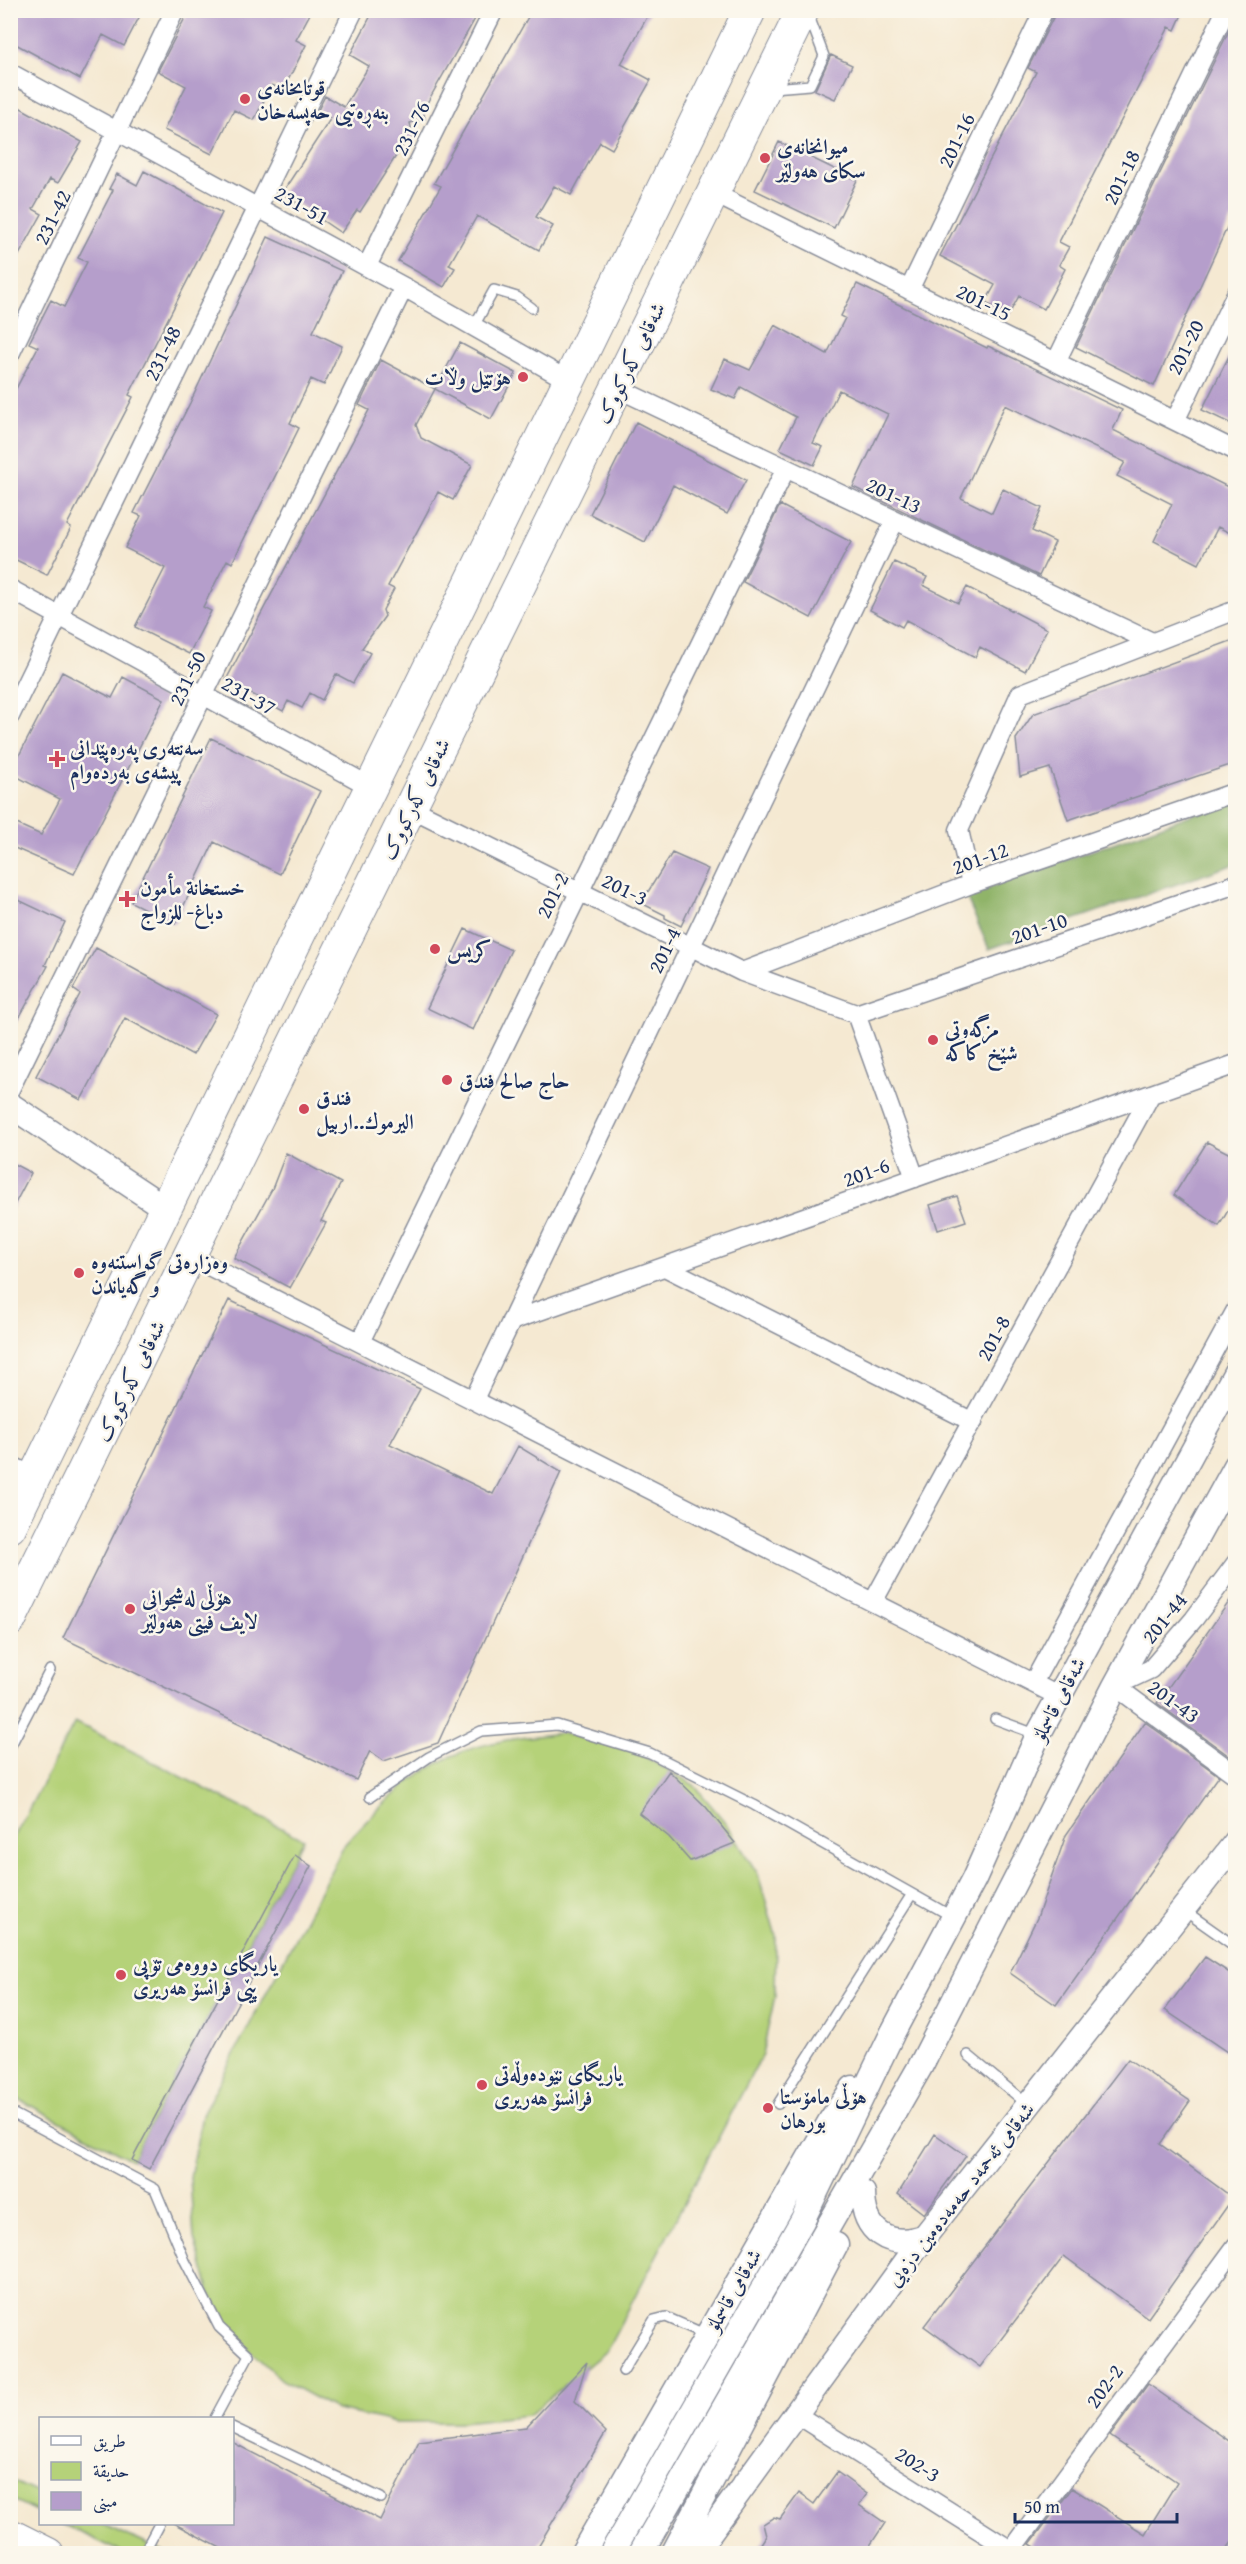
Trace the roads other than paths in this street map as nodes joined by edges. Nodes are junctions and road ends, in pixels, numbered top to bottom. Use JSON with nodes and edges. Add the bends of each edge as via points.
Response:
{"nodes":[{"id":1,"x":175,"y":10,"type":"edge"},
{"id":2,"x":354,"y":10,"type":"edge"},
{"id":3,"x":494,"y":10,"type":"edge"},
{"id":4,"x":750,"y":10,"type":"edge"},
{"id":5,"x":805,"y":10,"type":"edge"},
{"id":6,"x":1044,"y":10,"type":"edge"},
{"id":7,"x":1226,"y":10,"type":"edge"},
{"id":8,"x":10,"y":73,"type":"edge"},
{"id":9,"x":118,"y":132,"type":"junction"},
{"id":10,"x":712,"y":194,"type":"junction"},
{"id":11,"x":258,"y":207,"type":"junction"},
{"id":12,"x":635,"y":246,"type":"junction"},
{"id":13,"x":368,"y":266,"type":"junction"},
{"id":14,"x":677,"y":266,"type":"junction"},
{"id":15,"x":404,"y":287,"type":"junction"},
{"id":16,"x":909,"y":290,"type":"junction"},
{"id":17,"x":1236,"y":294,"type":"edge"},
{"id":18,"x":532,"y":308,"type":"dead end"},
{"id":19,"x":598,"y":322,"type":"junction"},
{"id":20,"x":474,"y":326,"type":"junction"},
{"id":21,"x":641,"y":338,"type":"junction"},
{"id":22,"x":10,"y":354,"type":"edge"},
{"id":23,"x":1056,"y":363,"type":"junction"},
{"id":24,"x":569,"y":381,"type":"junction"},
{"id":25,"x":617,"y":388,"type":"junction"},
{"id":26,"x":1175,"y":421,"type":"junction"},
{"id":27,"x":1236,"y":451,"type":"edge"},
{"id":28,"x":786,"y":468,"type":"junction"},
{"id":29,"x":895,"y":520,"type":"junction"},
{"id":30,"x":10,"y":590,"type":"edge"},
{"id":31,"x":1236,"y":610,"type":"edge"},
{"id":32,"x":59,"y":616,"type":"junction"},
{"id":33,"x":1152,"y":642,"type":"junction"},
{"id":34,"x":204,"y":696,"type":"junction"},
{"id":35,"x":10,"y":716,"type":"edge"},
{"id":36,"x":371,"y":787,"type":"junction"},
{"id":37,"x":1236,"y":792,"type":"edge"},
{"id":38,"x":411,"y":808,"type":"junction"},
{"id":39,"x":971,"y":884,"type":"junction"},
{"id":40,"x":1236,"y":884,"type":"edge"},
{"id":41,"x":579,"y":891,"type":"junction"},
{"id":42,"x":690,"y":947,"type":"junction"},
{"id":43,"x":742,"y":972,"type":"junction"},
{"id":44,"x":856,"y":1014,"type":"junction"},
{"id":45,"x":1236,"y":1064,"type":"edge"},
{"id":46,"x":10,"y":1089,"type":"edge"},
{"id":47,"x":1151,"y":1094,"type":"junction"},
{"id":48,"x":10,"y":1105,"type":"edge"},
{"id":49,"x":915,"y":1178,"type":"junction"},
{"id":50,"x":165,"y":1208,"type":"junction"},
{"id":51,"x":191,"y":1257,"type":"junction"},
{"id":52,"x":665,"y":1267,"type":"junction"},
{"id":53,"x":1236,"y":1310,"type":"edge"},
{"id":54,"x":511,"y":1321,"type":"junction"},
{"id":55,"x":360,"y":1342,"type":"junction"},
{"id":56,"x":1236,"y":1372,"type":"edge"},
{"id":57,"x":474,"y":1400,"type":"junction"},
{"id":58,"x":974,"y":1422,"type":"junction"},
{"id":59,"x":1236,"y":1466,"type":"edge"},
{"id":60,"x":23,"y":1471,"type":"edge"},
{"id":61,"x":10,"y":1527,"type":"edge"},
{"id":62,"x":1236,"y":1563,"type":"edge"},
{"id":63,"x":27,"y":1587,"type":"junction"},
{"id":64,"x":873,"y":1602,"type":"junction"},
{"id":65,"x":10,"y":1620,"type":"edge"},
{"id":66,"x":10,"y":1633,"type":"edge"},
{"id":67,"x":50,"y":1670,"type":"dead end"},
{"id":68,"x":1033,"y":1683,"type":"junction"},
{"id":69,"x":1115,"y":1686,"type":"junction"},
{"id":70,"x":1058,"y":1696,"type":"junction"},
{"id":71,"x":995,"y":1719,"type":"dead end"},
{"id":72,"x":1038,"y":1735,"type":"junction"},
{"id":73,"x":10,"y":1747,"type":"edge"},
{"id":74,"x":1236,"y":1775,"type":"edge"},
{"id":75,"x":370,"y":1797,"type":"dead end"},
{"id":76,"x":1236,"y":1842,"type":"edge"},
{"id":77,"x":912,"y":1894,"type":"junction"},
{"id":78,"x":1183,"y":1909,"type":"junction"},
{"id":79,"x":953,"y":1917,"type":"junction"},
{"id":80,"x":1236,"y":1947,"type":"edge"},
{"id":81,"x":893,"y":2032,"type":"junction"},
{"id":82,"x":968,"y":2055,"type":"dead end"},
{"id":83,"x":920,"y":2067,"type":"junction"},
{"id":84,"x":778,"y":2104,"type":"dead end"},
{"id":85,"x":1028,"y":2106,"type":"junction"},
{"id":86,"x":10,"y":2112,"type":"edge"},
{"id":87,"x":863,"y":2193,"type":"junction"},
{"id":88,"x":925,"y":2236,"type":"junction"},
{"id":89,"x":1236,"y":2246,"type":"edge"},
{"id":90,"x":707,"y":2335,"type":"junction"},
{"id":91,"x":623,"y":2371,"type":"dead end"},
{"id":92,"x":794,"y":2413,"type":"junction"},
{"id":93,"x":216,"y":2417,"type":"edge"},
{"id":94,"x":234,"y":2428,"type":"edge"},
{"id":95,"x":381,"y":2498,"type":"dead end"},
{"id":96,"x":158,"y":2525,"type":"edge"},
{"id":97,"x":10,"y":2535,"type":"edge"},
{"id":98,"x":1012,"y":2552,"type":"edge"},
{"id":99,"x":48,"y":2553,"type":"edge"},
{"id":100,"x":142,"y":2553,"type":"edge"},
{"id":101,"x":582,"y":2553,"type":"edge"},
{"id":102,"x":611,"y":2553,"type":"edge"},
{"id":103,"x":640,"y":2553,"type":"edge"},
{"id":104,"x":673,"y":2553,"type":"edge"},
{"id":105,"x":694,"y":2553,"type":"edge"}],
"edges":[{"from":1,"to":9,"type":"street","name":"231-42"},
{"from":2,"to":11,"type":"street","name":"231-48"},
{"from":3,"to":13,"type":"street","name":"231-76"},
{"from":4,"to":12,"type":"highway"},
{"from":5,"to":10,"type":"highway","name":"شەقامی کەرکووک"},
{"from":6,"to":16,"type":"street","name":"201-16"},
{"from":7,"to":23,"type":"street","name":"201-18"},
{"from":8,"to":9,"type":"street","name":"231-51"},
{"from":9,"to":11,"type":"street","name":"231-51"},
{"from":9,"to":22,"type":"street","name":"231-42"},
{"from":10,"to":14,"type":"highway","name":"شەقامی کەرکووک"},
{"from":10,"to":16,"type":"street","name":"201-15"},
{"from":11,"to":13,"type":"street","name":"231-51"},
{"from":11,"to":32,"type":"street","name":"231-48"},
{"from":12,"to":14,"type":"highway","via":[[634,264],[642,276],[663,279]]},
{"from":12,"to":19,"type":"highway"},
{"from":13,"to":15,"type":"street","name":"231-51"},
{"from":14,"to":21,"type":"highway","name":"شەقامی کەرکووک"},
{"from":15,"to":20,"type":"street","name":"231-51"},
{"from":15,"to":34,"type":"street","name":"231-50"},
{"from":16,"to":23,"type":"street","name":"201-15"},
{"from":17,"to":26,"type":"street","name":"201-20"},
{"from":18,"to":20,"type":"lane","via":[[517,297],[494,290]]},
{"from":19,"to":21,"type":"highway","via":[[610,309],[631,307],[641,317]]},
{"from":19,"to":24,"type":"highway"},
{"from":20,"to":24,"type":"street","name":"231-51"},
{"from":21,"to":25,"type":"highway","name":"شەقامی کەرکووک"},
{"from":23,"to":26,"type":"street","name":"201-15"},
{"from":24,"to":36,"type":"highway"},
{"from":25,"to":28,"type":"street","name":"201-13"},
{"from":25,"to":38,"type":"highway","name":"شەقامی کەرکووک"},
{"from":26,"to":27,"type":"street","name":"201-15"},
{"from":28,"to":29,"type":"street","name":"201-13"},
{"from":28,"to":41,"type":"street","name":"201-2"},
{"from":29,"to":33,"type":"street","name":"201-13"},
{"from":29,"to":42,"type":"street","name":"201-4"},
{"from":30,"to":32,"type":"street","name":"231-37"},
{"from":31,"to":33,"type":"street"},
{"from":32,"to":34,"type":"street","name":"231-37"},
{"from":32,"to":35,"type":"street","name":"231-48"},
{"from":33,"to":39,"type":"street","via":[[1020,694],[959,830]]},
{"from":34,"to":36,"type":"street","name":"231-37"},
{"from":34,"to":46,"type":"street","name":"231-50"},
{"from":36,"to":50,"type":"highway"},
{"from":37,"to":39,"type":"street","name":"201-12"},
{"from":38,"to":41,"type":"street","name":"201-3"},
{"from":38,"to":51,"type":"highway","name":"شەقامی کەرکووک"},
{"from":39,"to":43,"type":"street","name":"201-12"},
{"from":40,"to":44,"type":"street","name":"201-10"},
{"from":41,"to":42,"type":"street","name":"201-3"},
{"from":41,"to":55,"type":"street","name":"201-2"},
{"from":42,"to":43,"type":"street","name":"201-3"},
{"from":42,"to":54,"type":"street","name":"201-4"},
{"from":43,"to":44,"type":"street","name":"201-3"},
{"from":44,"to":49,"type":"street"},
{"from":45,"to":47,"type":"street","name":"201-6"},
{"from":47,"to":49,"type":"street","name":"201-6"},
{"from":47,"to":58,"type":"street","name":"201-8"},
{"from":48,"to":50,"type":"main road"},
{"from":49,"to":52,"type":"street","name":"201-6"},
{"from":50,"to":60,"type":"highway"},
{"from":51,"to":55,"type":"street"},
{"from":51,"to":63,"type":"highway","name":"شەقامی کەرکووک"},
{"from":52,"to":54,"type":"street","name":"201-6"},
{"from":52,"to":58,"type":"street"},
{"from":53,"to":68,"type":"street"},
{"from":54,"to":57,"type":"street","name":"201-4"},
{"from":55,"to":57,"type":"street"},
{"from":56,"to":70,"type":"main road","name":"شەقامی قاسملۆ"},
{"from":57,"to":64,"type":"street"},
{"from":58,"to":64,"type":"street","name":"201-8"},
{"from":59,"to":69,"type":"main road"},
{"from":60,"to":61,"type":"highway"},
{"from":62,"to":69,"type":"street","name":"201-44","via":[[1151,1669]]},
{"from":63,"to":65,"type":"highway","name":"شەقامی کەرکووک"},
{"from":63,"to":66,"type":"highway","name":"شەقامی کەرکووک"},
{"from":64,"to":68,"type":"street"},
{"from":67,"to":73,"type":"lane"},
{"from":68,"to":70,"type":"street"},
{"from":69,"to":74,"type":"street","name":"201-43"},
{"from":69,"to":83,"type":"main road"},
{"from":70,"to":72,"type":"main road","name":"شەقامی قاسملۆ"},
{"from":71,"to":72,"type":"lane"},
{"from":72,"to":79,"type":"main road","name":"شەقامی قاسملۆ","via":[[974,1880]]},
{"from":75,"to":77,"type":"lane","via":[[429,1757],[481,1731],[557,1725],[650,1753],[754,1805]]},
{"from":76,"to":78,"type":"main road","name":"شەقامی ئەحمەد حەمەدەمین دزەیی"},
{"from":77,"to":79,"type":"lane"},
{"from":77,"to":84,"type":"lane"},
{"from":78,"to":80,"type":"lane"},
{"from":78,"to":85,"type":"main road","name":"شەقامی ئەحمەد حەمەدەمین دزەیی"},
{"from":79,"to":81,"type":"main road","name":"شەقامی قاسملۆ"},
{"from":81,"to":90,"type":"main road","name":"شەقامی قاسملۆ","via":[[831,2120]]},
{"from":81,"to":102,"type":"main road","name":"شەقامی قاسملۆ","via":[[802,2221]]},
{"from":82,"to":85,"type":"lane"},
{"from":83,"to":87,"type":"main road"},
{"from":83,"to":103,"type":"main road"},
{"from":85,"to":88,"type":"main road","name":"شەقامی ئەحمەد حەمەدەمین دزەیی"},
{"from":86,"to":93,"type":"lane","via":[[155,2188],[185,2261],[219,2327],[249,2355]]},
{"from":87,"to":88,"type":"main road","via":[[867,2220],[875,2230],[900,2241]]},
{"from":87,"to":104,"type":"main road"},
{"from":88,"to":92,"type":"main road","name":"شەقامی ئەحمەد حەمەدەمین دزەیی"},
{"from":89,"to":98,"type":"street","name":"202-2"},
{"from":90,"to":91,"type":"lane","via":[[666,2317],[654,2320]]},
{"from":90,"to":101,"type":"main road","name":"شەقامی قاسملۆ"},
{"from":92,"to":98,"type":"street","name":"202-3"},
{"from":92,"to":105,"type":"main road","name":"شەقامی ئەحمەد حەمەدەمین دزەیی"},
{"from":94,"to":95,"type":"lane"},
{"from":96,"to":100,"type":"lane"},
{"from":97,"to":99,"type":"highway"}]}
